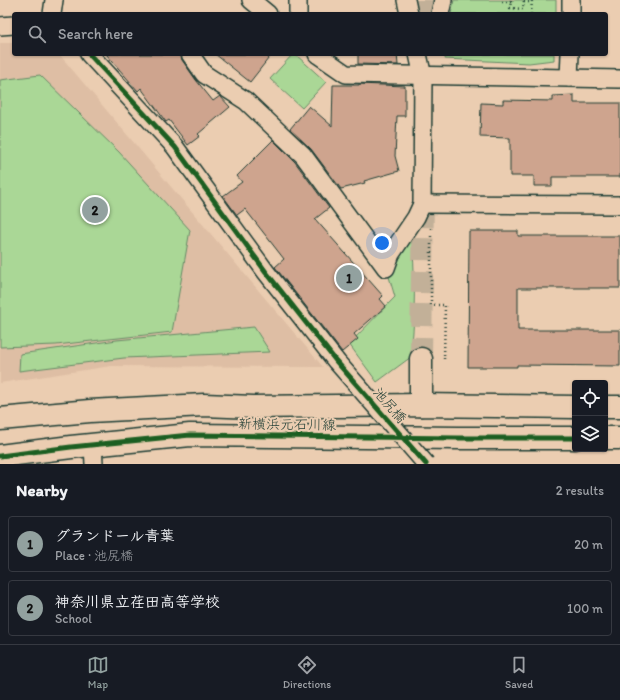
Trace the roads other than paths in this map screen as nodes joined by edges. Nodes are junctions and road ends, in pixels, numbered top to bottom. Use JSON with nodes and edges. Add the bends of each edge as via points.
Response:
{"nodes":[{"id":1,"x":54,"y":0,"type":"edge"},
{"id":2,"x":251,"y":0,"type":"edge"},
{"id":3,"x":298,"y":0,"type":"edge"},
{"id":4,"x":406,"y":0,"type":"edge"},
{"id":5,"x":443,"y":0,"type":"edge"},
{"id":6,"x":571,"y":0,"type":"edge"},
{"id":7,"x":52,"y":12,"type":"edge"},
{"id":8,"x":266,"y":12,"type":"edge"},
{"id":9,"x":298,"y":12,"type":"edge"},
{"id":10,"x":409,"y":12,"type":"edge"},
{"id":11,"x":440,"y":12,"type":"edge"},
{"id":12,"x":571,"y":12,"type":"edge"},
{"id":13,"x":12,"y":25,"type":"edge"},
{"id":14,"x":0,"y":26,"type":"edge"},
{"id":15,"x":91,"y":56,"type":"edge"},
{"id":16,"x":191,"y":56,"type":"edge"},
{"id":17,"x":320,"y":56,"type":"edge"},
{"id":18,"x":418,"y":56,"type":"edge"},
{"id":19,"x":429,"y":56,"type":"edge"},
{"id":20,"x":570,"y":56,"type":"edge"},
{"id":21,"x":423,"y":77,"type":"junction"},
{"id":22,"x":569,"y":78,"type":"junction"},
{"id":23,"x":620,"y":79,"type":"edge"},
{"id":24,"x":427,"y":204,"type":"junction"},
{"id":25,"x":620,"y":205,"type":"edge"},
{"id":26,"x":421,"y":359,"type":"tunnel mouth"},
{"id":27,"x":421,"y":405,"type":"junction"},
{"id":28,"x":572,"y":407,"type":"edge"},
{"id":29,"x":608,"y":407,"type":"edge"},
{"id":30,"x":620,"y":407,"type":"edge"},
{"id":31,"x":0,"y":419,"type":"edge"},
{"id":32,"x":572,"y":438,"type":"edge"},
{"id":33,"x":608,"y":438,"type":"edge"},
{"id":34,"x":620,"y":438,"type":"edge"},
{"id":35,"x":94,"y":454,"type":"edge"},
{"id":36,"x":0,"y":456,"type":"edge"},
{"id":37,"x":426,"y":464,"type":"edge"}],
"edges":[{"from":1,"to":7,"type":"street"},
{"from":2,"to":8,"type":"street"},
{"from":3,"to":9,"type":"street"},
{"from":4,"to":10,"type":"street"},
{"from":5,"to":11,"type":"street"},
{"from":6,"to":12,"type":"street"},
{"from":13,"to":14,"type":"street"},
{"from":15,"to":37,"type":"street","name":"池尻橋","bridge":true,"via":[[175,147],[266,272],[336,361]]},
{"from":16,"to":24,"type":"street","via":[[204,74],[246,101],[303,155],[386,268],[391,254]]},
{"from":17,"to":21,"type":"street","via":[[346,74]]},
{"from":18,"to":21,"type":"street"},
{"from":19,"to":21,"type":"street"},
{"from":20,"to":22,"type":"street"},
{"from":21,"to":22,"type":"street"},
{"from":21,"to":24,"type":"street"},
{"from":22,"to":23,"type":"street"},
{"from":24,"to":25,"type":"street"},
{"from":26,"to":27,"type":"street"},
{"from":27,"to":28,"type":"street","name":"新横浜元石川線"},
{"from":27,"to":31,"type":"street","name":"新横浜元石川線","via":[[204,405]]},
{"from":29,"to":30,"type":"street"},
{"from":32,"to":35,"type":"street","name":"新横浜元石川線","via":[[190,435]]},
{"from":33,"to":34,"type":"street"},
{"from":35,"to":36,"type":"street","name":"新横浜元石川線"}]}
